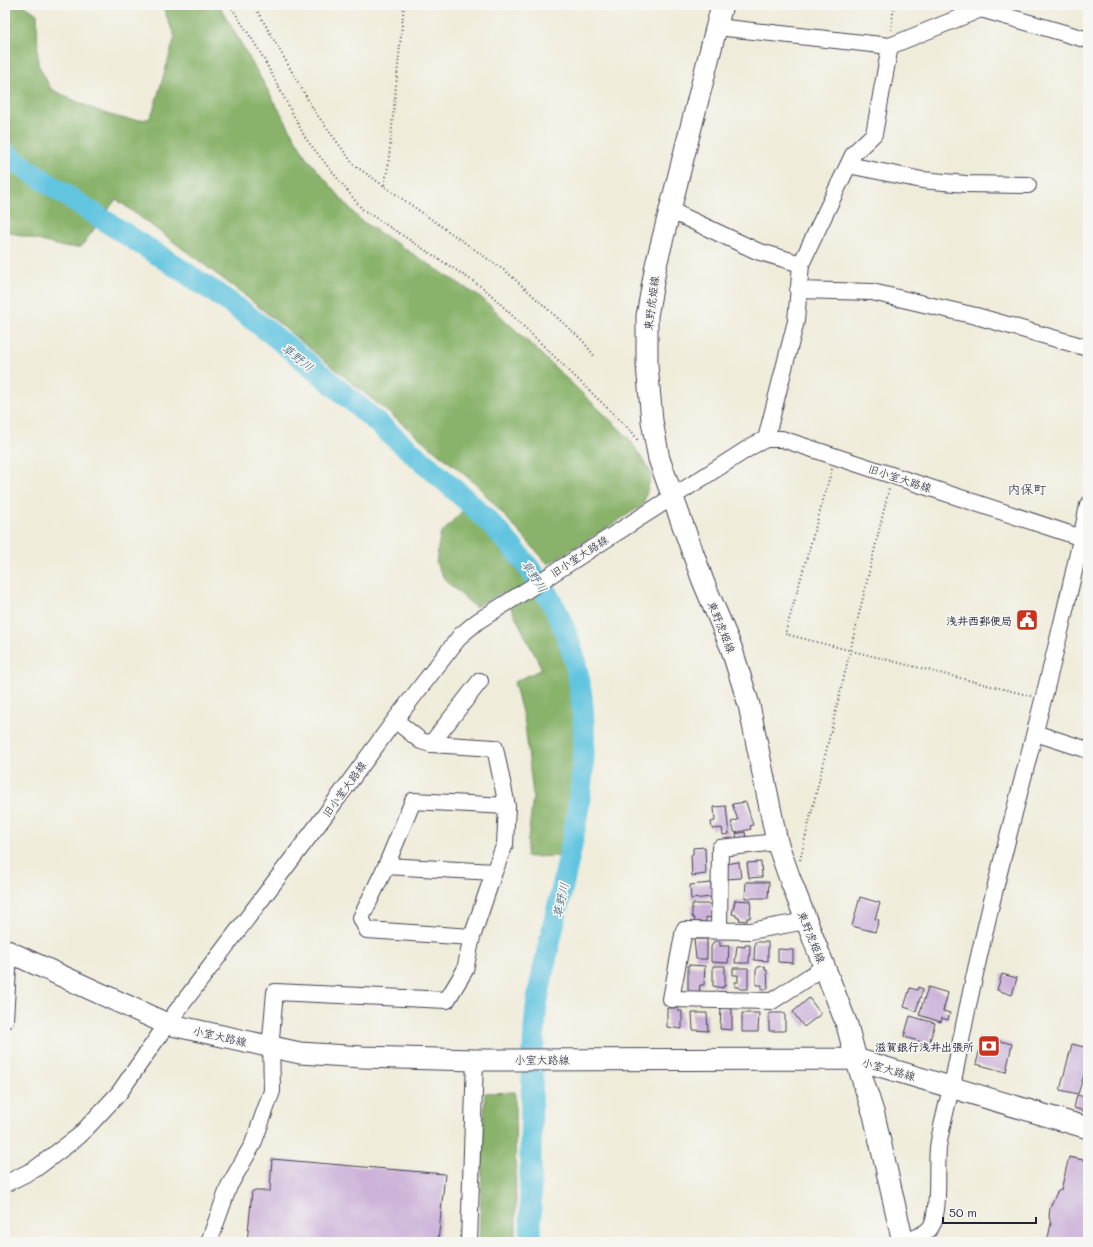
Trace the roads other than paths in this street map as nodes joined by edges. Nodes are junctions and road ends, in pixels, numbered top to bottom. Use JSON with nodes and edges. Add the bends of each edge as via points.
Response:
{"nodes":[{"id":1,"x":722,"y":5,"type":"edge"},
{"id":2,"x":717,"y":27,"type":"junction"},
{"id":3,"x":1088,"y":40,"type":"edge"},
{"id":4,"x":890,"y":46,"type":"junction"},
{"id":5,"x":848,"y":165,"type":"junction"},
{"id":6,"x":1028,"y":185,"type":"dead end"},
{"id":7,"x":668,"y":212,"type":"junction"},
{"id":8,"x":801,"y":264,"type":"junction"},
{"id":9,"x":798,"y":290,"type":"junction"},
{"id":10,"x":1088,"y":348,"type":"edge"},
{"id":11,"x":766,"y":439,"type":"junction"},
{"id":12,"x":665,"y":500,"type":"junction"},
{"id":13,"x":1088,"y":505,"type":"edge"},
{"id":14,"x":1085,"y":538,"type":"edge"},
{"id":15,"x":480,"y":681,"type":"dead end"},
{"id":16,"x":394,"y":720,"type":"junction"},
{"id":17,"x":1036,"y":733,"type":"junction"},
{"id":18,"x":431,"y":744,"type":"junction"},
{"id":19,"x":1088,"y":750,"type":"edge"},
{"id":20,"x":507,"y":806,"type":"junction"},
{"id":21,"x":777,"y":842,"type":"junction"},
{"id":22,"x":386,"y":866,"type":"junction"},
{"id":23,"x":494,"y":872,"type":"junction"},
{"id":24,"x":806,"y":921,"type":"junction"},
{"id":25,"x":719,"y":930,"type":"junction"},
{"id":26,"x":472,"y":937,"type":"junction"},
{"id":27,"x":7,"y":951,"type":"edge"},
{"id":28,"x":824,"y":967,"type":"junction"},
{"id":29,"x":5,"y":1020,"type":"edge"},
{"id":30,"x":167,"y":1024,"type":"junction"},
{"id":31,"x":272,"y":1048,"type":"junction"},
{"id":32,"x":856,"y":1059,"type":"junction"},
{"id":33,"x":478,"y":1060,"type":"junction"},
{"id":34,"x":952,"y":1087,"type":"junction"},
{"id":35,"x":1088,"y":1128,"type":"edge"},
{"id":36,"x":6,"y":1180,"type":"edge"},
{"id":37,"x":209,"y":1242,"type":"edge"},
{"id":38,"x":469,"y":1242,"type":"edge"},
{"id":39,"x":903,"y":1242,"type":"edge"},
{"id":40,"x":907,"y":1242,"type":"edge"}],
"edges":[{"from":1,"to":2,"type":"main road","name":"東野虎姫線"},
{"from":2,"to":4,"type":"street"},
{"from":2,"to":7,"type":"main road","name":"東野虎姫線"},
{"from":3,"to":4,"type":"street","via":[[980,9]]},
{"from":4,"to":5,"type":"street","via":[[874,134],[854,153]]},
{"from":5,"to":6,"type":"street","via":[[922,180]]},
{"from":5,"to":8,"type":"street"},
{"from":7,"to":8,"type":"street","via":[[680,215],[757,251]]},
{"from":7,"to":12,"type":"main road","name":"東野虎姫線","via":[[647,316],[647,365],[652,421]]},
{"from":8,"to":9,"type":"street"},
{"from":9,"to":10,"type":"street","via":[[872,292],[976,316]]},
{"from":9,"to":11,"type":"street","via":[[796,321]]},
{"from":11,"to":12,"type":"street","name":"旧小室大路線"},
{"from":11,"to":14,"type":"street","name":"旧小室大路線","via":[[782,439]]},
{"from":12,"to":16,"type":"street","name":"旧小室大路線","via":[[478,621],[461,635]]},
{"from":12,"to":21,"type":"main road","name":"東野虎姫線","via":[[731,647],[749,705]]},
{"from":13,"to":14,"type":"street"},
{"from":14,"to":17,"type":"street"},
{"from":15,"to":18,"type":"street"},
{"from":16,"to":18,"type":"street","via":[[422,741]]},
{"from":16,"to":30,"type":"street","name":"旧小室大路線","via":[[316,828]]},
{"from":17,"to":19,"type":"street"},
{"from":17,"to":34,"type":"street","via":[[993,893]]},
{"from":18,"to":20,"type":"street","via":[[496,748]]},
{"from":20,"to":22,"type":"street","via":[[413,801]]},
{"from":20,"to":23,"type":"street","via":[[505,844]]},
{"from":21,"to":24,"type":"main road","name":"東野虎姫線"},
{"from":21,"to":25,"type":"street","via":[[720,848]]},
{"from":22,"to":23,"type":"street"},
{"from":22,"to":26,"type":"street","via":[[361,918],[367,930]]},
{"from":23,"to":26,"type":"street"},
{"from":24,"to":25,"type":"street","via":[[750,931]]},
{"from":24,"to":28,"type":"main road","name":"東野虎姫線"},
{"from":25,"to":28,"type":"street","via":[[684,930],[671,999],[772,1002]]},
{"from":26,"to":31,"type":"street","via":[[465,970],[447,1000],[275,992]]},
{"from":27,"to":29,"type":"street"},
{"from":27,"to":30,"type":"main road","name":"小室大路線"},
{"from":28,"to":32,"type":"main road","name":"東野虎姫線","via":[[848,1025]]},
{"from":30,"to":31,"type":"main road","name":"小室大路線"},
{"from":30,"to":36,"type":"street","name":"旧小室大路線","via":[[119,1093],[79,1136],[35,1169]]},
{"from":31,"to":33,"type":"main road","name":"小室大路線","via":[[362,1057]]},
{"from":31,"to":37,"type":"street","via":[[272,1091],[253,1144],[229,1186]]},
{"from":32,"to":33,"type":"main road","name":"小室大路線"},
{"from":32,"to":34,"type":"main road","name":"小室大路線"},
{"from":32,"to":39,"type":"main road","name":"東野虎姫線","via":[[874,1115]]},
{"from":33,"to":38,"type":"street"},
{"from":34,"to":35,"type":"main road","name":"小室大路線"},
{"from":34,"to":40,"type":"street","via":[[938,1148],[938,1188],[934,1223],[929,1230]]}]}
